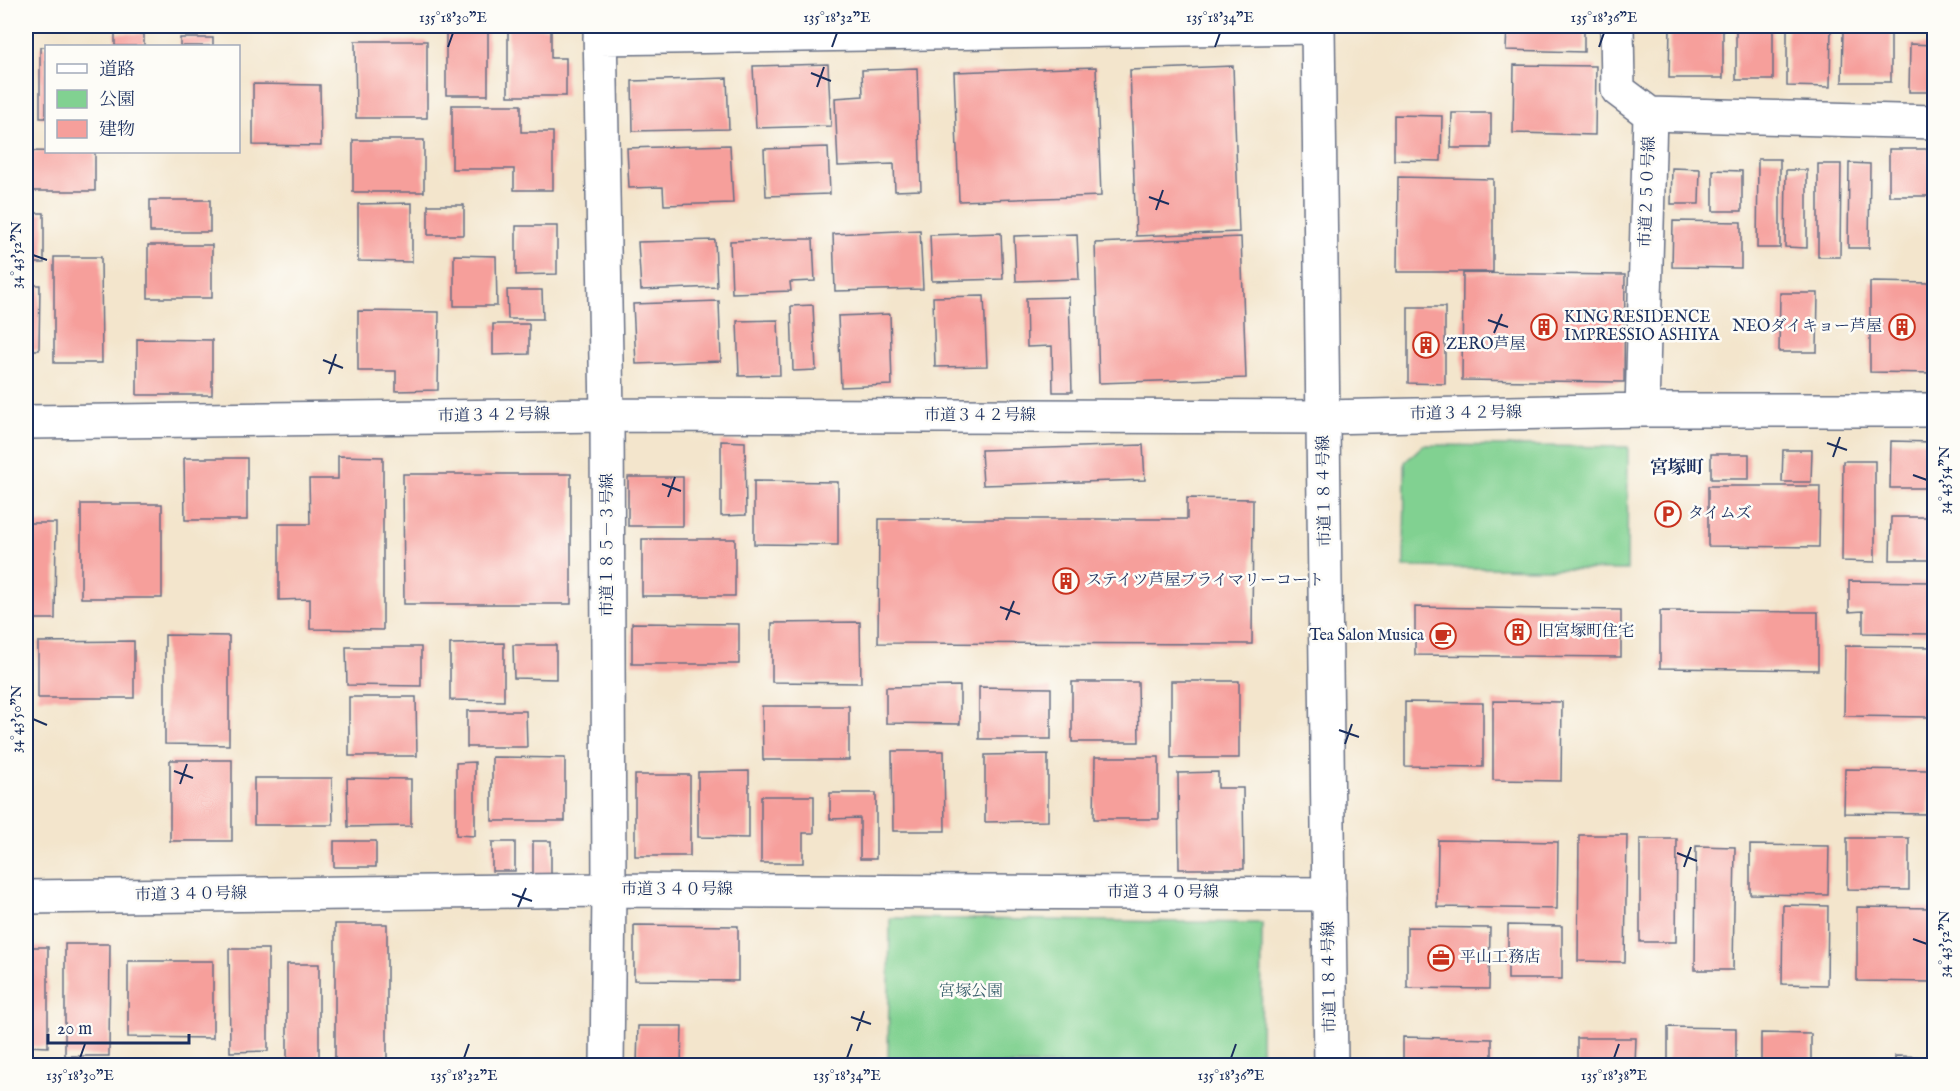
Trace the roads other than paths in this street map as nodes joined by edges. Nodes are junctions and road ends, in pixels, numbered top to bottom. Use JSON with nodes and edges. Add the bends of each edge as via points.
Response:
{"nodes":[{"id":1,"x":1318,"y":26,"type":"edge"},
{"id":2,"x":1617,"y":26,"type":"edge"},
{"id":3,"x":600,"y":32,"type":"edge"},
{"id":4,"x":1650,"y":114,"type":"junction"},
{"id":5,"x":1935,"y":122,"type":"edge"},
{"id":6,"x":1642,"y":410,"type":"junction"},
{"id":7,"x":1935,"y":410,"type":"edge"},
{"id":8,"x":607,"y":415,"type":"junction"},
{"id":9,"x":1324,"y":417,"type":"junction"},
{"id":10,"x":26,"y":422,"type":"edge"},
{"id":11,"x":609,"y":890,"type":"junction"},
{"id":12,"x":1329,"y":894,"type":"junction"},
{"id":13,"x":26,"y":897,"type":"edge"},
{"id":14,"x":607,"y":1065,"type":"edge"},
{"id":15,"x":1331,"y":1065,"type":"edge"}],
"edges":[{"from":1,"to":3,"type":"street"},
{"from":1,"to":9,"type":"street","name":"市道１８４号線"},
{"from":2,"to":4,"type":"street","via":[[1617,90]]},
{"from":3,"to":8,"type":"street","name":"市道１８５－３号線"},
{"from":4,"to":5,"type":"street","name":"市道２５０号線"},
{"from":4,"to":6,"type":"street","name":"市道２５０号線"},
{"from":6,"to":7,"type":"street","name":"市道３４２号線"},
{"from":6,"to":9,"type":"street","name":"市道３４２号線"},
{"from":8,"to":9,"type":"street","name":"市道３４２号線"},
{"from":8,"to":10,"type":"street","name":"市道３４２号線"},
{"from":8,"to":11,"type":"street","name":"市道１８５－３号線"},
{"from":9,"to":12,"type":"street","name":"市道１８４号線"},
{"from":11,"to":12,"type":"street","name":"市道３４０号線"},
{"from":11,"to":13,"type":"street","name":"市道３４０号線"},
{"from":11,"to":14,"type":"street","name":"市道１８５－３号線"},
{"from":12,"to":15,"type":"street","name":"市道１８４号線"}]}
